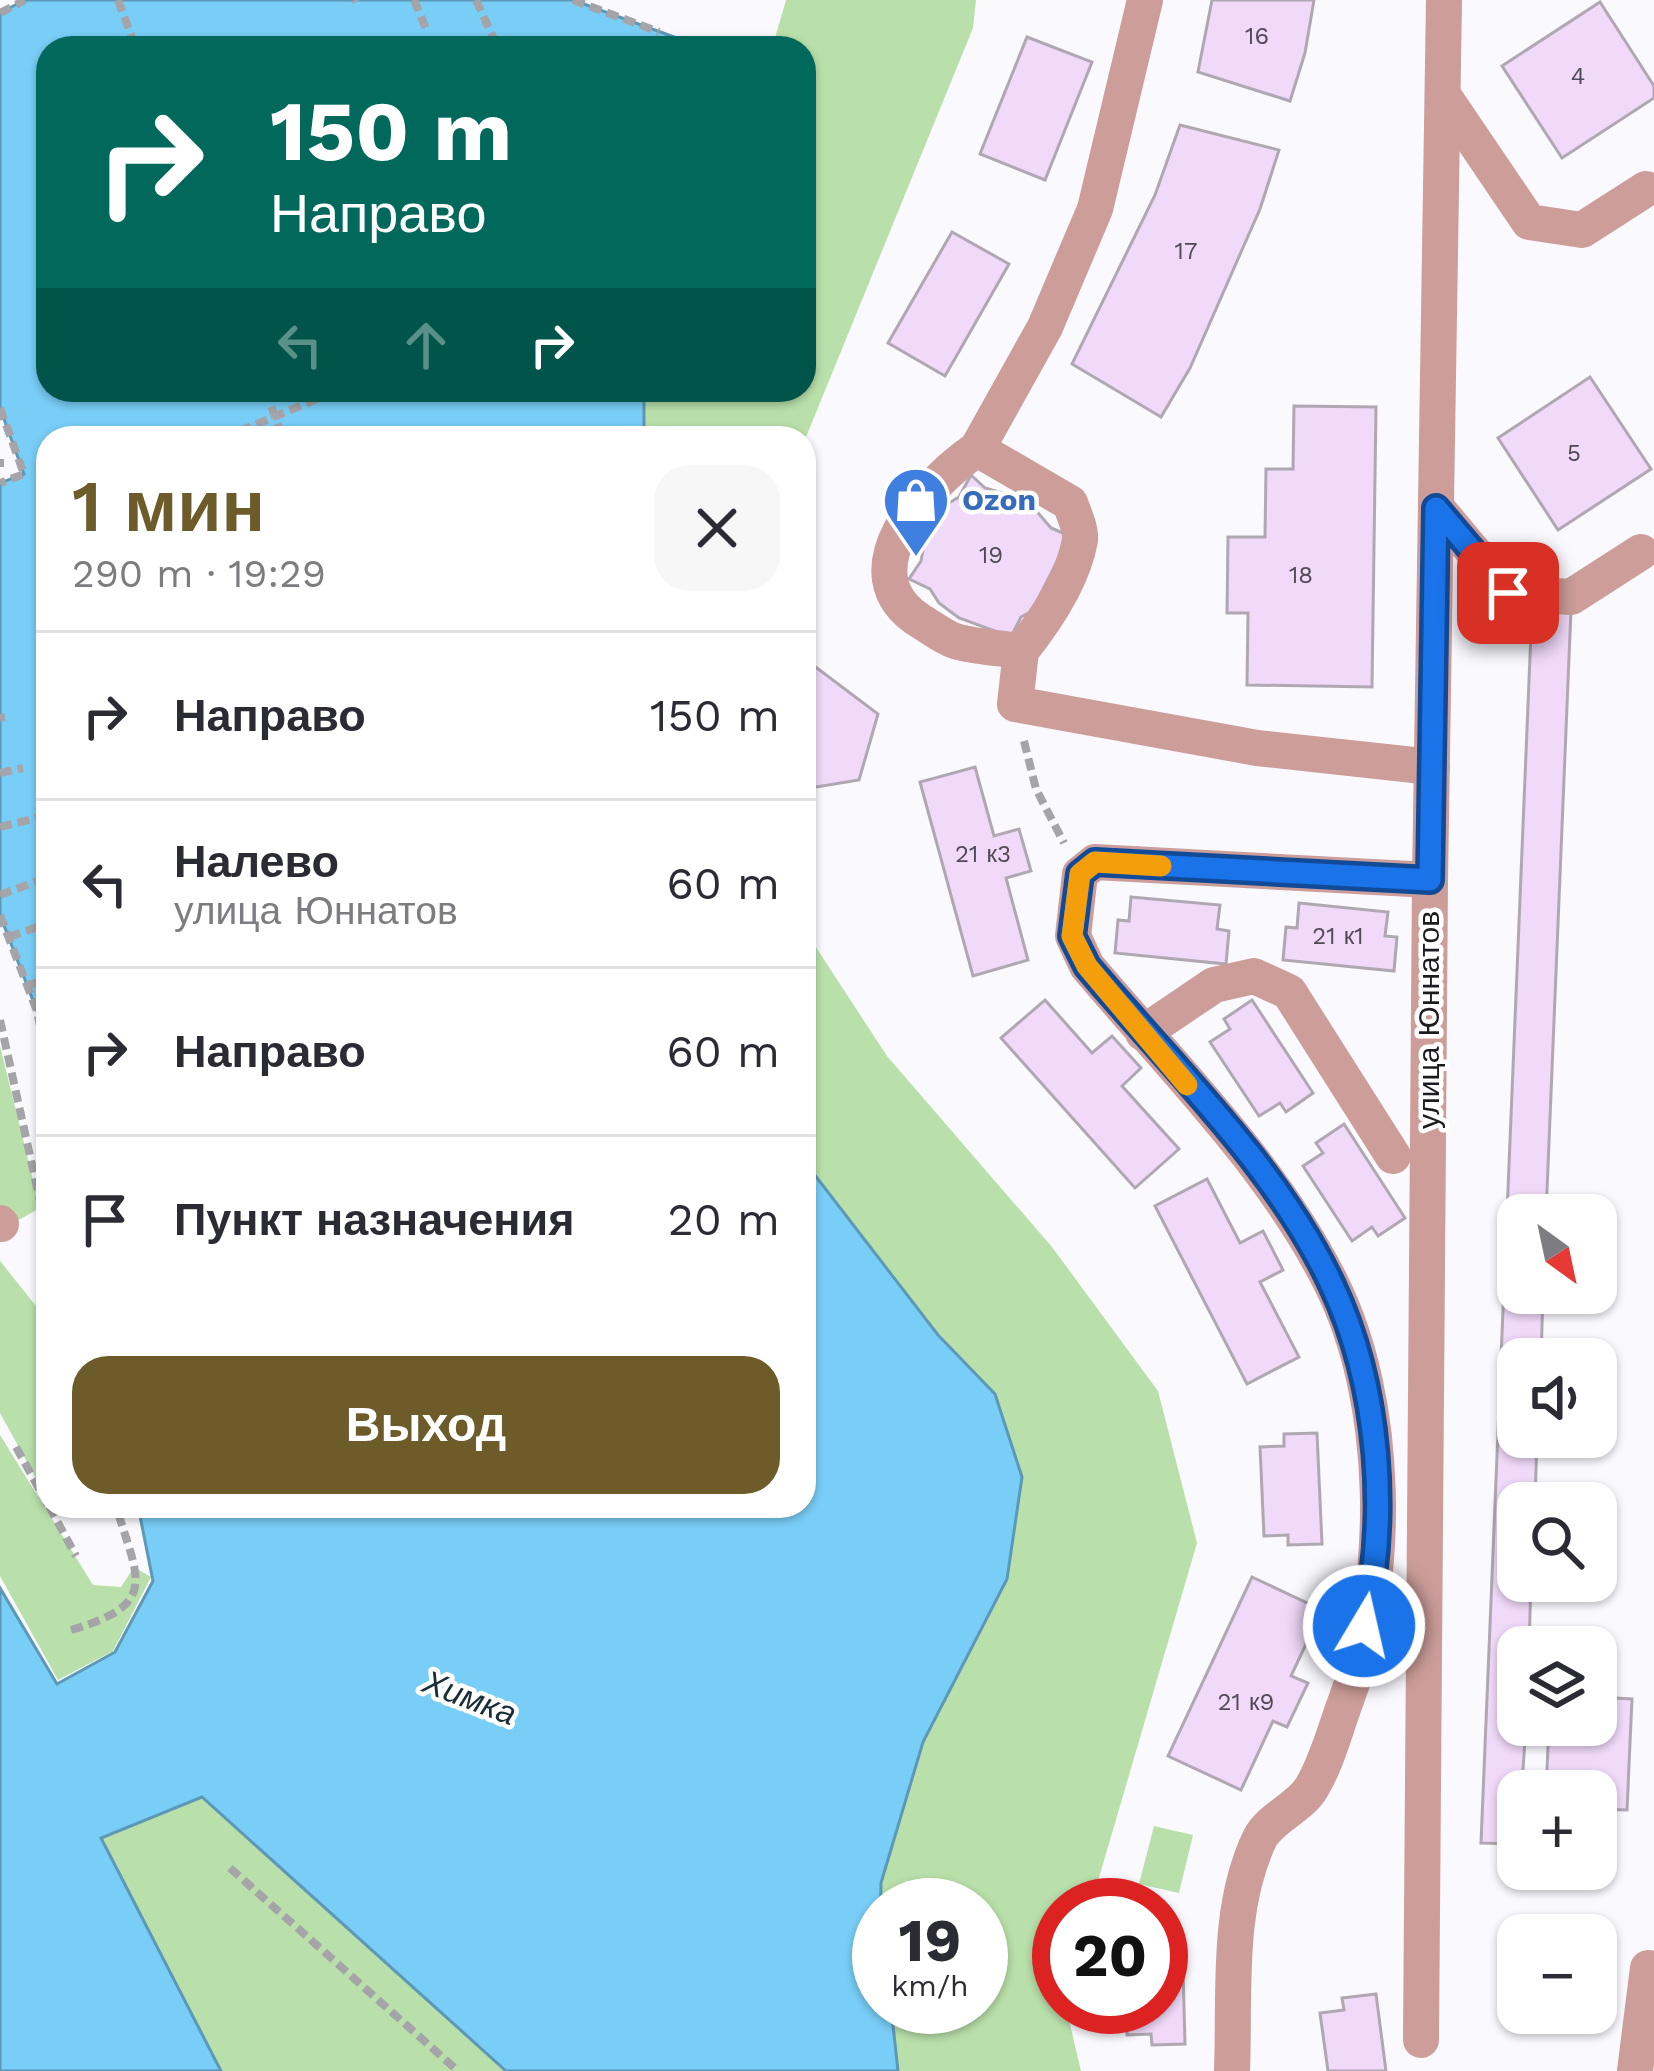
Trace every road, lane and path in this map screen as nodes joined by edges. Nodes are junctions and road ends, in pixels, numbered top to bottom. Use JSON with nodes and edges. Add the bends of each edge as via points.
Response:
{"nodes":[{"id":1,"x":25,"y":0,"type":"edge"},
{"id":2,"x":118,"y":0,"type":"edge"},
{"id":3,"x":414,"y":0,"type":"edge"},
{"id":4,"x":476,"y":0,"type":"edge"},
{"id":5,"x":572,"y":0,"type":"edge"},
{"id":6,"x":1145,"y":0,"type":"edge"},
{"id":7,"x":1444,"y":0,"type":"edge"},
{"id":8,"x":0,"y":13,"type":"edge"},
{"id":9,"x":427,"y":31,"type":"dead end"},
{"id":10,"x":658,"y":32,"type":"dead end"},
{"id":11,"x":132,"y":36,"type":"edge"},
{"id":12,"x":492,"y":36,"type":"edge"},
{"id":13,"x":1443,"y":95,"type":"junction"},
{"id":14,"x":1646,"y":189,"type":"dead end"},
{"id":15,"x":308,"y":402,"type":"edge"},
{"id":16,"x":0,"y":408,"type":"edge"},
{"id":17,"x":250,"y":426,"type":"edge"},
{"id":18,"x":977,"y":449,"type":"junction"},
{"id":19,"x":0,"y":483,"type":"edge"},
{"id":20,"x":1436,"y":508,"type":"junction"},
{"id":21,"x":1641,"y":552,"type":"dead end"},
{"id":22,"x":1021,"y":651,"type":"junction"},
{"id":23,"x":1015,"y":704,"type":"junction"},
{"id":24,"x":1432,"y":767,"type":"junction"},
{"id":25,"x":23,"y":768,"type":"dead end"},
{"id":26,"x":0,"y":773,"type":"edge"},
{"id":27,"x":36,"y":819,"type":"edge"},
{"id":28,"x":0,"y":827,"type":"edge"},
{"id":29,"x":1080,"y":874,"type":"junction"},
{"id":30,"x":1430,"y":880,"type":"junction"},
{"id":31,"x":36,"y":882,"type":"edge"},
{"id":32,"x":0,"y":896,"type":"edge"},
{"id":33,"x":0,"y":915,"type":"edge"},
{"id":34,"x":36,"y":927,"type":"edge"},
{"id":35,"x":9,"y":937,"type":"dead end"},
{"id":36,"x":36,"y":983,"type":"edge"},
{"id":37,"x":27,"y":985,"type":"junction"},
{"id":38,"x":36,"y":1012,"type":"edge"},
{"id":39,"x":0,"y":1020,"type":"edge"},
{"id":40,"x":1143,"y":1033,"type":"junction"},
{"id":41,"x":1393,"y":1156,"type":"dead end"},
{"id":42,"x":36,"y":1183,"type":"edge"},
{"id":43,"x":16,"y":1447,"type":"dead end"},
{"id":44,"x":36,"y":1483,"type":"edge"},
{"id":45,"x":55,"y":1518,"type":"edge"},
{"id":46,"x":120,"y":1518,"type":"edge"},
{"id":47,"x":76,"y":1556,"type":"dead end"},
{"id":48,"x":71,"y":1630,"type":"dead end"},
{"id":49,"x":230,"y":1868,"type":"dead end"},
{"id":50,"x":1654,"y":1969,"type":"edge"},
{"id":51,"x":1421,"y":2040,"type":"dead end"},
{"id":52,"x":458,"y":2071,"type":"edge"},
{"id":53,"x":1232,"y":2071,"type":"edge"},
{"id":54,"x":1635,"y":2071,"type":"edge"}],
"edges":[{"from":1,"to":8,"type":"path"},
{"from":2,"to":11,"type":"path"},
{"from":3,"to":9,"type":"path"},
{"from":4,"to":12,"type":"path"},
{"from":5,"to":10,"type":"path"},
{"from":6,"to":18,"type":"street","via":[[1095,209],[1045,327]]},
{"from":7,"to":13,"type":"street","name":"улица Юннатов"},
{"from":13,"to":14,"type":"street","via":[[1528,222],[1582,230]]},
{"from":13,"to":20,"type":"street","name":"улица Юннатов"},
{"from":15,"to":17,"type":"path"},
{"from":16,"to":19,"type":"path","via":[[24,474]]},
{"from":18,"to":22,"type":"street","via":[[1070,502],[1081,536],[1052,606]]},
{"from":18,"to":22,"type":"street","via":[[916,502],[893,546],[891,582],[908,614],[952,640]]},
{"from":20,"to":21,"type":"street","via":[[1508,593],[1571,597]]},
{"from":20,"to":24,"type":"street","name":"улица Юннатов"},
{"from":22,"to":23,"type":"street"},
{"from":23,"to":24,"type":"street","via":[[1257,748]]},
{"from":23,"to":29,"type":"path","via":[[1036,789]]},
{"from":24,"to":30,"type":"street","name":"улица Юннатов"},
{"from":25,"to":26,"type":"path"},
{"from":27,"to":28,"type":"path"},
{"from":29,"to":30,"type":"street","via":[[1095,862]]},
{"from":29,"to":40,"type":"street","via":[[1072,936]]},
{"from":30,"to":51,"type":"street","name":"улица Юннатов"},
{"from":31,"to":32,"type":"path"},
{"from":33,"to":37,"type":"path"},
{"from":34,"to":35,"type":"path"},
{"from":36,"to":37,"type":"path"},
{"from":37,"to":38,"type":"path"},
{"from":39,"to":42,"type":"path"},
{"from":40,"to":41,"type":"street","via":[[1214,985],[1254,976],[1289,992]]},
{"from":40,"to":53,"type":"street","via":[[1266,1178],[1332,1285],[1366,1386],[1378,1498],[1372,1591],[1348,1695],[1311,1790],[1263,1832],[1239,1890]]},
{"from":43,"to":44,"type":"path"},
{"from":45,"to":47,"type":"path"},
{"from":46,"to":48,"type":"path","via":[[135,1592],[117,1614]]},
{"from":49,"to":52,"type":"path"},
{"from":50,"to":54,"type":"street","via":[[1648,1968]]}]}
